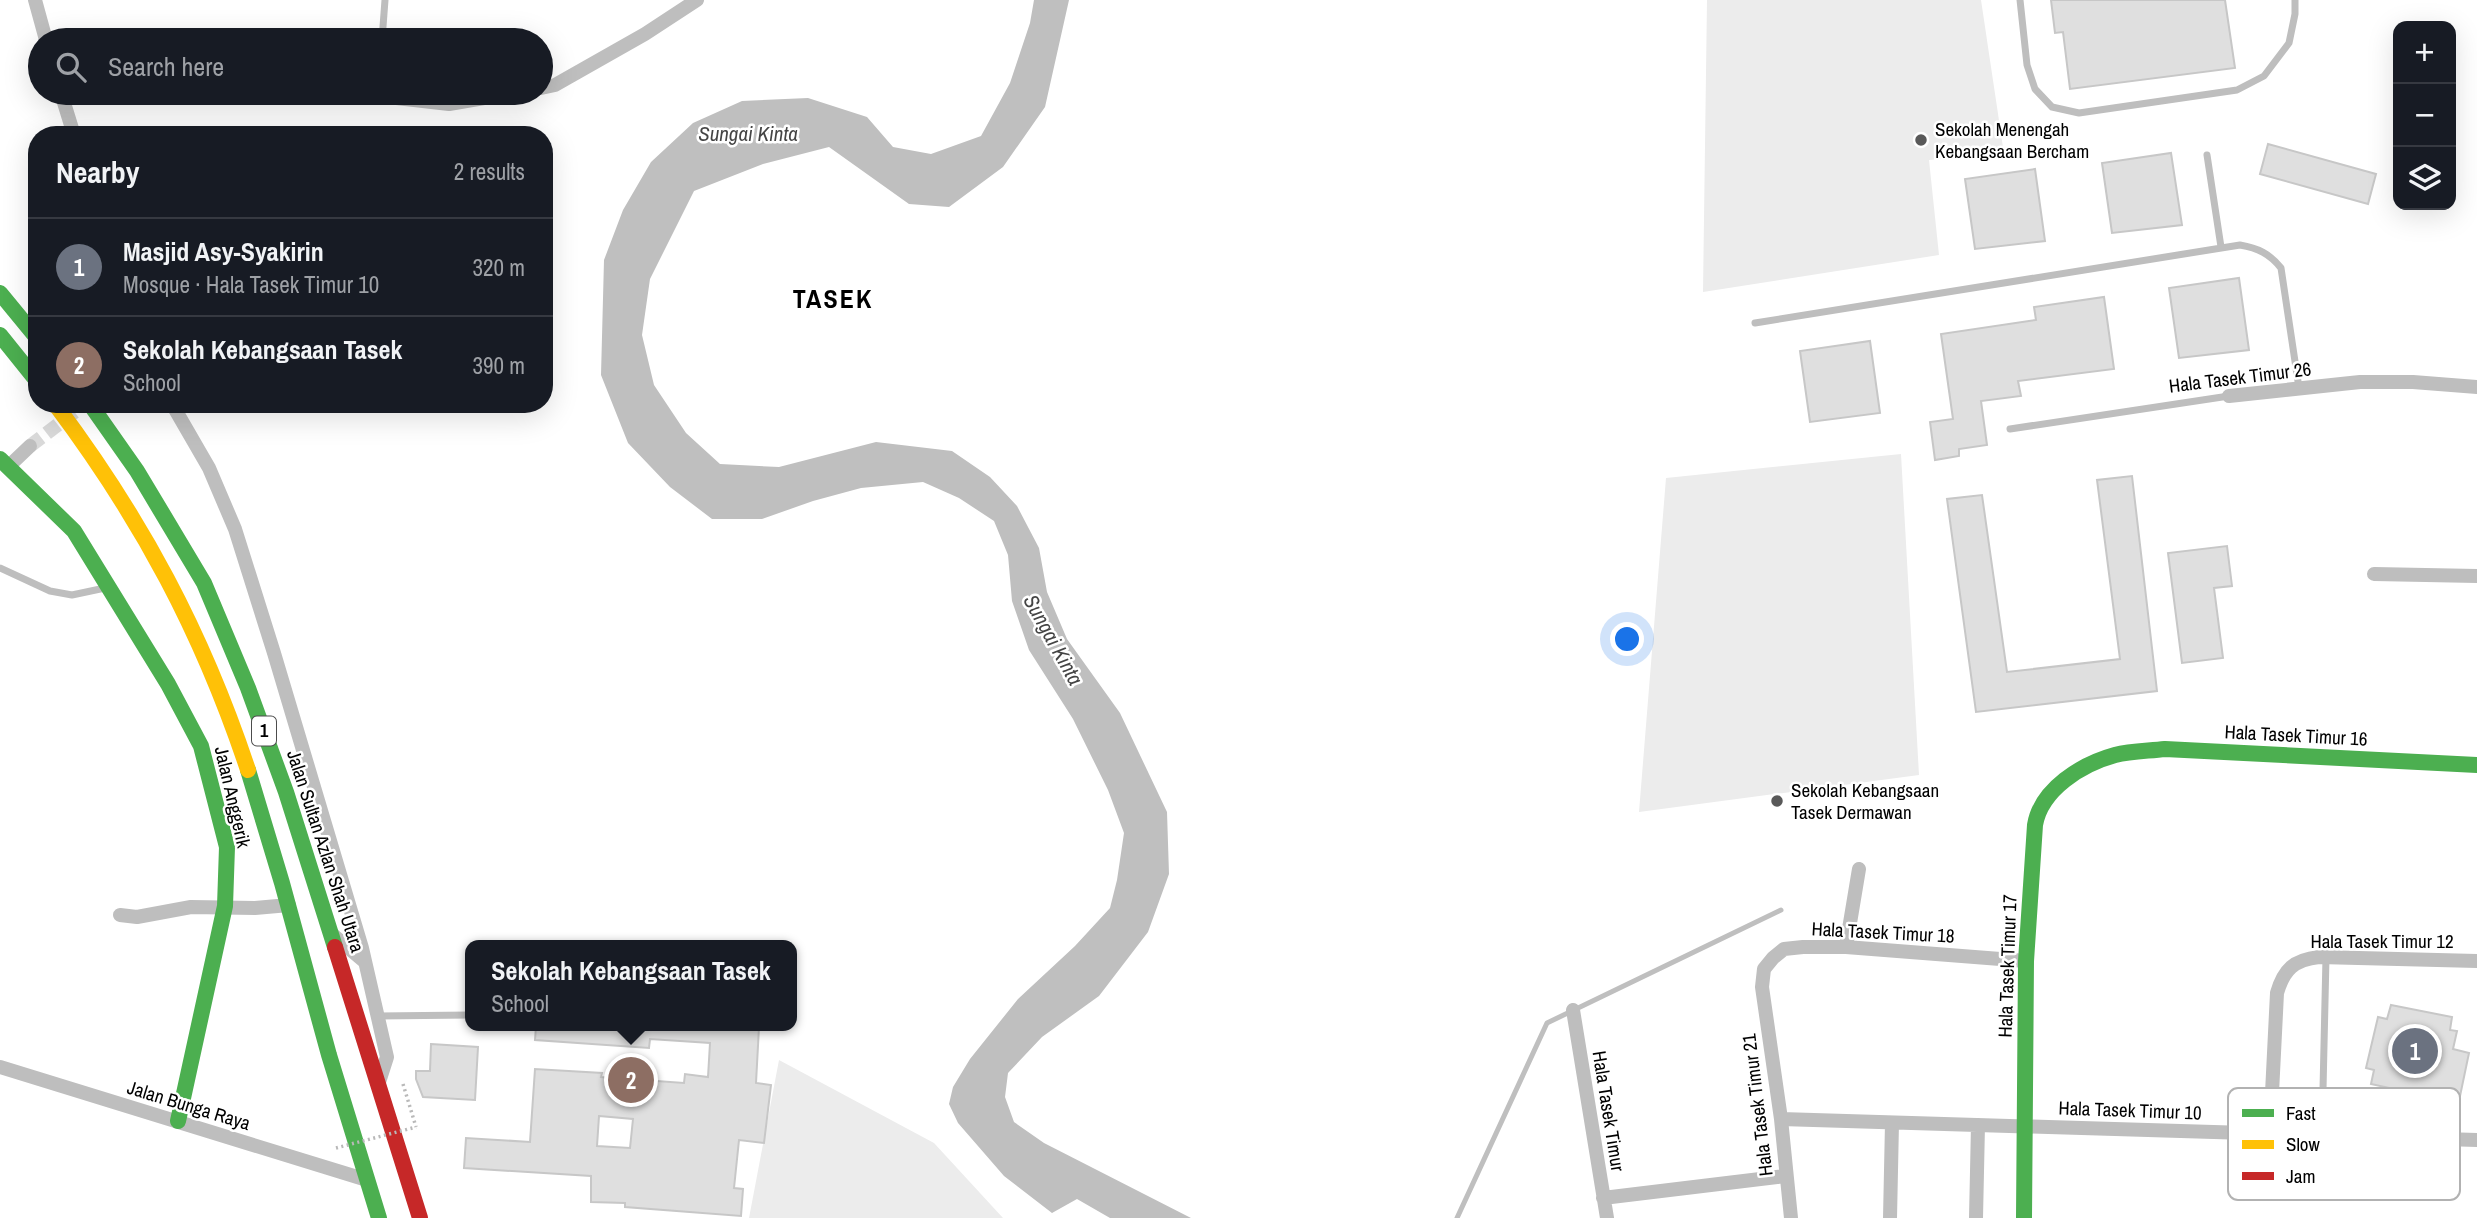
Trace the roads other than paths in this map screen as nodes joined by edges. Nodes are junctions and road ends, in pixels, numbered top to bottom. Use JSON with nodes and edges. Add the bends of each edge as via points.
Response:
{"nodes":[{"id":1,"x":35,"y":0,"type":"edge"},
{"id":2,"x":385,"y":0,"type":"edge"},
{"id":3,"x":697,"y":0,"type":"edge"},
{"id":4,"x":2020,"y":0,"type":"edge"},
{"id":5,"x":2295,"y":0,"type":"edge"},
{"id":6,"x":43,"y":28,"type":"edge"},
{"id":7,"x":383,"y":28,"type":"edge"},
{"id":8,"x":553,"y":85,"type":"edge"},
{"id":9,"x":64,"y":105,"type":"edge"},
{"id":10,"x":71,"y":126,"type":"edge"},
{"id":11,"x":2207,"y":155,"type":"dead end"},
{"id":12,"x":2221,"y":247,"type":"junction"},
{"id":13,"x":0,"y":293,"type":"edge"},
{"id":14,"x":1755,"y":323,"type":"dead end"},
{"id":15,"x":28,"y":327,"type":"edge"},
{"id":16,"x":0,"y":335,"type":"edge"},
{"id":17,"x":28,"y":370,"type":"edge"},
{"id":18,"x":2299,"y":387,"type":"junction"},
{"id":19,"x":2477,"y":387,"type":"edge"},
{"id":20,"x":2229,"y":396,"type":"joint"},
{"id":21,"x":62,"y":413,"type":"edge"},
{"id":22,"x":96,"y":413,"type":"edge"},
{"id":23,"x":177,"y":413,"type":"edge"},
{"id":24,"x":2010,"y":429,"type":"dead end"},
{"id":25,"x":30,"y":446,"type":"tunnel mouth"},
{"id":26,"x":4,"y":462,"type":"edge"},
{"id":27,"x":0,"y":568,"type":"edge"},
{"id":28,"x":2374,"y":573,"type":"dead end"},
{"id":29,"x":2477,"y":576,"type":"edge"},
{"id":30,"x":108,"y":587,"type":"junction"},
{"id":31,"x":2112,"y":756,"type":"joint"},
{"id":32,"x":2477,"y":765,"type":"edge"},
{"id":33,"x":1859,"y":869,"type":"dead end"},
{"id":34,"x":289,"y":905,"type":"junction"},
{"id":35,"x":225,"y":906,"type":"junction"},
{"id":36,"x":120,"y":915,"type":"dead end"},
{"id":37,"x":331,"y":933,"type":"junction"},
{"id":38,"x":1846,"y":947,"type":"junction"},
{"id":39,"x":2326,"y":957,"type":"junction"},
{"id":40,"x":2026,"y":961,"type":"junction"},
{"id":41,"x":2477,"y":961,"type":"edge"},
{"id":42,"x":365,"y":962,"type":"junction"},
{"id":43,"x":1762,"y":987,"type":"joint"},
{"id":44,"x":1573,"y":1010,"type":"dead end"},
{"id":45,"x":465,"y":1015,"type":"edge"},
{"id":46,"x":378,"y":1016,"type":"junction"},
{"id":47,"x":0,"y":1067,"type":"edge"},
{"id":48,"x":379,"y":1083,"type":"junction"},
{"id":49,"x":2272,"y":1088,"type":"edge"},
{"id":50,"x":2323,"y":1088,"type":"edge"},
{"id":51,"x":1781,"y":1119,"type":"junction"},
{"id":52,"x":178,"y":1121,"type":"junction"},
{"id":53,"x":1892,"y":1122,"type":"junction"},
{"id":54,"x":1978,"y":1125,"type":"junction"},
{"id":55,"x":2024,"y":1126,"type":"junction"},
{"id":56,"x":2228,"y":1132,"type":"edge"},
{"id":57,"x":1785,"y":1176,"type":"junction"},
{"id":58,"x":368,"y":1180,"type":"junction"},
{"id":59,"x":1603,"y":1198,"type":"junction"},
{"id":60,"x":379,"y":1218,"type":"edge"},
{"id":61,"x":420,"y":1218,"type":"edge"},
{"id":62,"x":1607,"y":1218,"type":"edge"},
{"id":63,"x":1791,"y":1218,"type":"edge"},
{"id":64,"x":1890,"y":1218,"type":"edge"},
{"id":65,"x":1976,"y":1218,"type":"edge"},
{"id":66,"x":2024,"y":1218,"type":"edge"}],
"edges":[{"from":1,"to":6,"type":"street"},
{"from":2,"to":7,"type":"lane"},
{"from":3,"to":8,"type":"street"},
{"from":4,"to":5,"type":"lane","via":[[2027,65],[2035,89],[2052,107],[2079,113],[2237,90],[2264,76],[2289,43]]},
{"from":9,"to":10,"type":"street"},
{"from":11,"to":12,"type":"lane"},
{"from":12,"to":14,"type":"lane"},
{"from":12,"to":18,"type":"lane","via":[[2250,246],[2273,258],[2281,268]]},
{"from":13,"to":15,"type":"main road"},
{"from":16,"to":17,"type":"main road"},
{"from":18,"to":19,"type":"street","name":"Hala Tasek Timur 26","via":[[2413,382]]},
{"from":18,"to":20,"type":"street","name":"Hala Tasek Timur 26"},
{"from":20,"to":24,"type":"lane","name":"Hala Tasek Timur 26"},
{"from":21,"to":34,"type":"main road","number":"1","via":[[150,544],[200,642],[243,752]]},
{"from":22,"to":37,"type":"main road","name":"Jalan Sultan Azlan Shah Utara","number":"1","via":[[204,583],[286,792]]},
{"from":23,"to":42,"type":"street","via":[[209,468],[235,529]]},
{"from":25,"to":26,"type":"street"},
{"from":26,"to":30,"type":"main road","name":"Jalan Anggerik","via":[[74,531]]},
{"from":27,"to":30,"type":"lane","via":[[72,595]]},
{"from":28,"to":29,"type":"street"},
{"from":30,"to":35,"type":"main road","name":"Jalan Anggerik","via":[[201,746],[228,847]]},
{"from":31,"to":32,"type":"main road","name":"Hala Tasek Timur 16","via":[[2165,749]]},
{"from":31,"to":40,"type":"main road","name":"Hala Tasek Timur 17","via":[[2071,776],[2039,809]]},
{"from":33,"to":38,"type":"street"},
{"from":34,"to":35,"type":"street"},
{"from":34,"to":58,"type":"main road","number":"1"},
{"from":35,"to":36,"type":"street"},
{"from":35,"to":52,"type":"main road","name":"Jalan Anggerik"},
{"from":37,"to":42,"type":"street"},
{"from":37,"to":48,"type":"main road","name":"Jalan Sultan Azlan Shah Utara","number":"1"},
{"from":38,"to":40,"type":"street","name":"Hala Tasek Timur 18"},
{"from":38,"to":43,"type":"street","name":"Hala Tasek Timur 18","via":[[1784,949],[1765,969]]},
{"from":39,"to":41,"type":"street","name":"Hala Tasek Timur 12"},
{"from":39,"to":49,"type":"street","name":"Hala Tasek Timur 12","via":[[2302,959],[2282,978],[2277,993]]},
{"from":39,"to":50,"type":"lane"},
{"from":40,"to":55,"type":"main road","name":"Hala Tasek Timur 17"},
{"from":42,"to":46,"type":"street"},
{"from":43,"to":51,"type":"street","name":"Hala Tasek Timur 21"},
{"from":44,"to":59,"type":"street","name":"Hala Tasek Timur"},
{"from":45,"to":46,"type":"lane"},
{"from":46,"to":48,"type":"street","via":[[387,1057]]},
{"from":47,"to":52,"type":"street","name":"Jalan Bunga Raya"},
{"from":48,"to":61,"type":"main road","name":"Jalan Sultan Azlan Shah Utara","number":"1"},
{"from":51,"to":53,"type":"street","name":"Hala Tasek Timur 10"},
{"from":51,"to":57,"type":"street","name":"Hala Tasek Timur 21"},
{"from":52,"to":58,"type":"street","name":"Jalan Bunga Raya"},
{"from":53,"to":54,"type":"street","name":"Hala Tasek Timur 10"},
{"from":53,"to":64,"type":"street"},
{"from":54,"to":55,"type":"street","name":"Hala Tasek Timur 10"},
{"from":54,"to":65,"type":"street"},
{"from":55,"to":56,"type":"street","name":"Hala Tasek Timur 10"},
{"from":55,"to":66,"type":"main road","name":"Hala Tasek Timur 17"},
{"from":57,"to":59,"type":"street"},
{"from":57,"to":63,"type":"street","name":"Hala Tasek Timur 21"},
{"from":58,"to":60,"type":"main road","number":"1"},
{"from":59,"to":62,"type":"street","name":"Hala Tasek Timur"}]}
